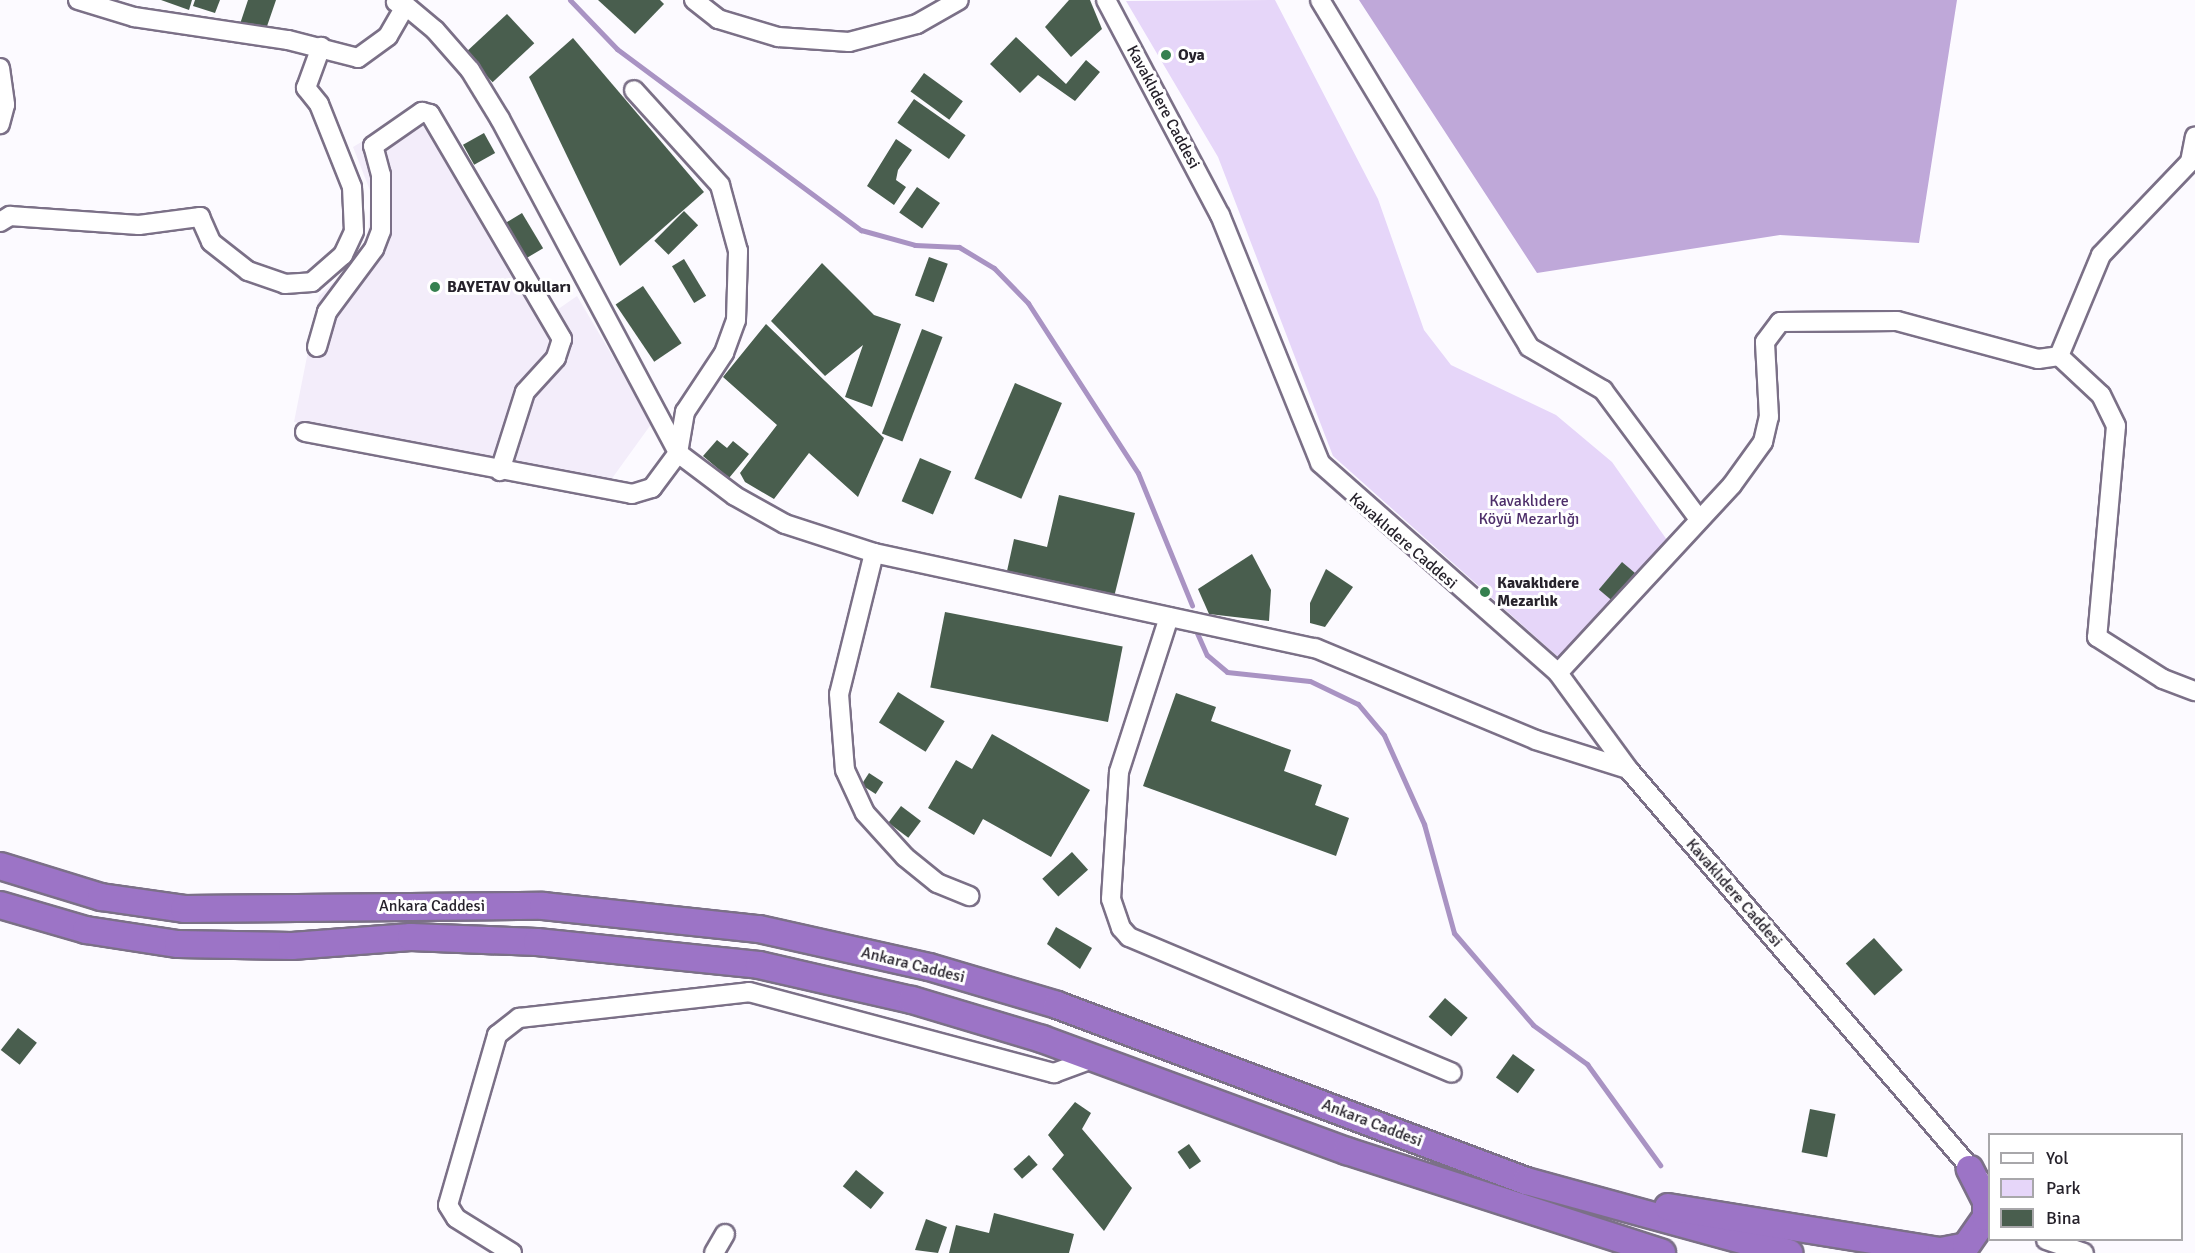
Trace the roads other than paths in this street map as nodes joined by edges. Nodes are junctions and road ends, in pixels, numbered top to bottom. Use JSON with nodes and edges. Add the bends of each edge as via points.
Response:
{"nodes":[{"id":1,"x":78,"y":0,"type":"edge"},
{"id":2,"x":694,"y":0,"type":"edge"},
{"id":3,"x":958,"y":0,"type":"edge"},
{"id":4,"x":1106,"y":0,"type":"edge"},
{"id":5,"x":1320,"y":0,"type":"edge"},
{"id":6,"x":399,"y":2,"type":"edge"},
{"id":7,"x":321,"y":47,"type":"junction"},
{"id":8,"x":0,"y":68,"type":"edge"},
{"id":9,"x":634,"y":90,"type":"dead end"},
{"id":10,"x":0,"y":124,"type":"edge"},
{"id":11,"x":2195,"y":136,"type":"edge"},
{"id":12,"x":2193,"y":165,"type":"edge"},
{"id":13,"x":0,"y":222,"type":"edge"},
{"id":14,"x":317,"y":347,"type":"dead end"},
{"id":15,"x":2059,"y":356,"type":"junction"},
{"id":16,"x":305,"y":432,"type":"dead end"},
{"id":17,"x":678,"y":453,"type":"junction"},
{"id":18,"x":500,"y":471,"type":"junction"},
{"id":19,"x":1698,"y":518,"type":"junction"},
{"id":20,"x":874,"y":553,"type":"junction"},
{"id":21,"x":1169,"y":617,"type":"junction"},
{"id":22,"x":1558,"y":673,"type":"junction"},
{"id":23,"x":2195,"y":691,"type":"edge"},
{"id":24,"x":1628,"y":769,"type":"junction"},
{"id":25,"x":0,"y":866,"type":"edge"},
{"id":26,"x":970,"y":896,"type":"dead end"},
{"id":27,"x":0,"y":904,"type":"edge"},
{"id":28,"x":1095,"y":1058,"type":"junction"},
{"id":29,"x":1452,"y":1074,"type":"dead end"},
{"id":30,"x":1970,"y":1169,"type":"junction"},
{"id":31,"x":1526,"y":1181,"type":"junction"},
{"id":32,"x":1988,"y":1188,"type":"edge"},
{"id":33,"x":724,"y":1234,"type":"dead end"},
{"id":34,"x":2051,"y":1241,"type":"edge"},
{"id":35,"x":512,"y":1253,"type":"edge"},
{"id":36,"x":714,"y":1253,"type":"edge"},
{"id":37,"x":1662,"y":1253,"type":"edge"},
{"id":38,"x":1789,"y":1253,"type":"edge"},
{"id":39,"x":2084,"y":1253,"type":"edge"}],
"edges":[{"from":1,"to":7,"type":"street","via":[[134,17]]},
{"from":2,"to":3,"type":"street","via":[[717,19],[778,37],[849,42],[917,24]]},
{"from":4,"to":22,"type":"street","name":"Kavaklıdere Caddesi","via":[[1220,215],[1320,463]]},
{"from":5,"to":19,"type":"street","via":[[1529,347],[1603,390]]},
{"from":6,"to":7,"type":"street","via":[[375,50],[358,58]]},
{"from":6,"to":17,"type":"street","via":[[435,30],[470,70]]},
{"from":7,"to":13,"type":"street","via":[[306,88],[319,104],[352,187],[354,231],[343,255],[312,282],[285,284],[248,271],[211,242],[200,217],[140,225],[10,216]]},
{"from":8,"to":10,"type":"street","via":[[5,105]]},
{"from":9,"to":17,"type":"street","via":[[720,185],[738,251],[736,320],[724,353],[685,412]]},
{"from":11,"to":12,"type":"street"},
{"from":12,"to":15,"type":"street","via":[[2101,255]]},
{"from":14,"to":18,"type":"street","via":[[327,312],[374,249],[381,231],[381,175],[373,146],[422,112],[430,114],[562,339],[556,358],[525,393]]},
{"from":15,"to":19,"type":"street","via":[[2038,359],[1897,321],[1780,322],[1765,342],[1769,417],[1763,442]]},
{"from":15,"to":23,"type":"street","via":[[2101,395],[2116,426],[2097,637],[2163,679]]},
{"from":16,"to":18,"type":"street"},
{"from":17,"to":18,"type":"street","via":[[641,493]]},
{"from":17,"to":20,"type":"street","via":[[735,496],[785,524]]},
{"from":19,"to":22,"type":"street"},
{"from":20,"to":21,"type":"street"},
{"from":20,"to":26,"type":"street","via":[[839,694],[845,770],[865,813],[905,857],[937,883]]},
{"from":21,"to":24,"type":"street","via":[[1315,648],[1536,740]]},
{"from":21,"to":29,"type":"street","via":[[1119,772],[1111,898],[1121,928],[1129,937]]},
{"from":22,"to":24,"type":"street","name":"Kavaklıdere Caddesi"},
{"from":24,"to":30,"type":"street","name":"Kavaklıdere Caddesi"},
{"from":25,"to":31,"type":"highway","name":"Ankara Caddesi","via":[[100,897],[184,909],[543,906],[759,929],[929,967],[1057,1005]]},
{"from":27,"to":28,"type":"highway","name":"Ankara Caddesi","via":[[86,930],[178,944],[292,946],[411,937],[537,942],[759,965],[912,1000]]},
{"from":28,"to":35,"type":"street","via":[[1054,1074],[749,992],[519,1018],[497,1035],[448,1205],[456,1218]]},
{"from":28,"to":37,"type":"highway","name":"Ankara Caddesi","via":[[1525,1212]]},
{"from":30,"to":31,"type":"highway","via":[[1986,1201],[1986,1217],[1966,1246],[1941,1251]]},
{"from":30,"to":32,"type":"street","name":"Kavaklıdere Caddesi"},
{"from":31,"to":38,"type":"highway","name":"Ankara Caddesi"},
{"from":33,"to":36,"type":"street"},
{"from":34,"to":39,"type":"street"}]}
